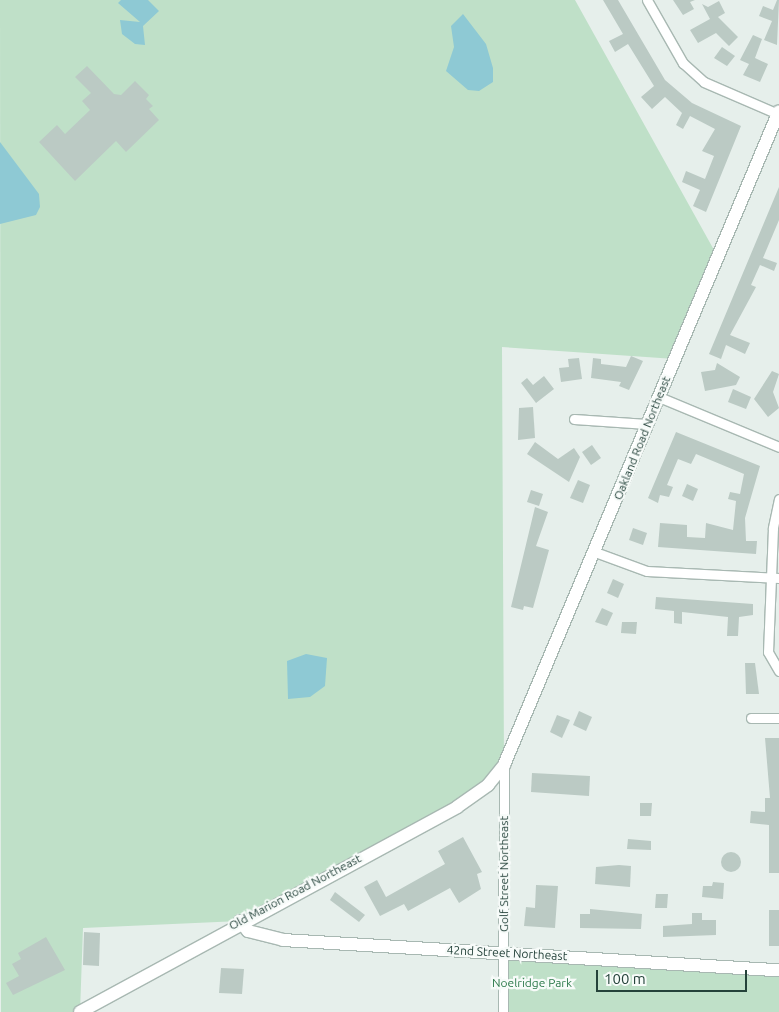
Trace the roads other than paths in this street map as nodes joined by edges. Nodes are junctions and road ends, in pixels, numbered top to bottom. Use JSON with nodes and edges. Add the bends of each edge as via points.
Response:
{"nodes":[{"id":1,"x":647,"y":0,"type":"edge"},
{"id":2,"x":778,"y":112,"type":"edge"},
{"id":3,"x":659,"y":397,"type":"junction"},
{"id":4,"x":574,"y":419,"type":"dead end"},
{"id":5,"x":647,"y":424,"type":"junction"},
{"id":6,"x":779,"y":447,"type":"edge"},
{"id":7,"x":779,"y":499,"type":"edge"},
{"id":8,"x":596,"y":552,"type":"junction"},
{"id":9,"x":775,"y":578,"type":"edge"},
{"id":10,"x":779,"y":671,"type":"edge"},
{"id":11,"x":751,"y":718,"type":"dead end"},
{"id":12,"x":779,"y":718,"type":"edge"},
{"id":13,"x":504,"y":765,"type":"junction"},
{"id":14,"x":240,"y":921,"type":"junction"},
{"id":15,"x":503,"y":952,"type":"junction"},
{"id":16,"x":779,"y":970,"type":"edge"},
{"id":17,"x":80,"y":1012,"type":"edge"},
{"id":18,"x":503,"y":1012,"type":"edge"}],
"edges":[{"from":1,"to":2,"type":"street","via":[[682,63],[704,82]]},
{"from":2,"to":3,"type":"main road","name":"Oakland Road Northeast"},
{"from":3,"to":5,"type":"main road","name":"Oakland Road Northeast"},
{"from":3,"to":6,"type":"street"},
{"from":4,"to":5,"type":"street"},
{"from":5,"to":8,"type":"main road","name":"Oakland Road Northeast"},
{"from":7,"to":9,"type":"street"},
{"from":8,"to":9,"type":"street","via":[[647,571]]},
{"from":8,"to":13,"type":"main road","name":"Oakland Road Northeast"},
{"from":9,"to":10,"type":"street","via":[[768,652]]},
{"from":11,"to":12,"type":"street"},
{"from":13,"to":14,"type":"main road","name":"Old Marion Road Northeast","via":[[488,785],[457,807]]},
{"from":13,"to":15,"type":"street","name":"Golf Street Northeast"},
{"from":14,"to":15,"type":"main road","name":"42nd Street Northeast","via":[[248,931],[283,940]]},
{"from":14,"to":17,"type":"main road","name":"Old Marion Road Northeast"},
{"from":15,"to":16,"type":"main road","name":"42nd Street Northeast"},
{"from":15,"to":18,"type":"street","name":"Golf Street Northeast"}]}
